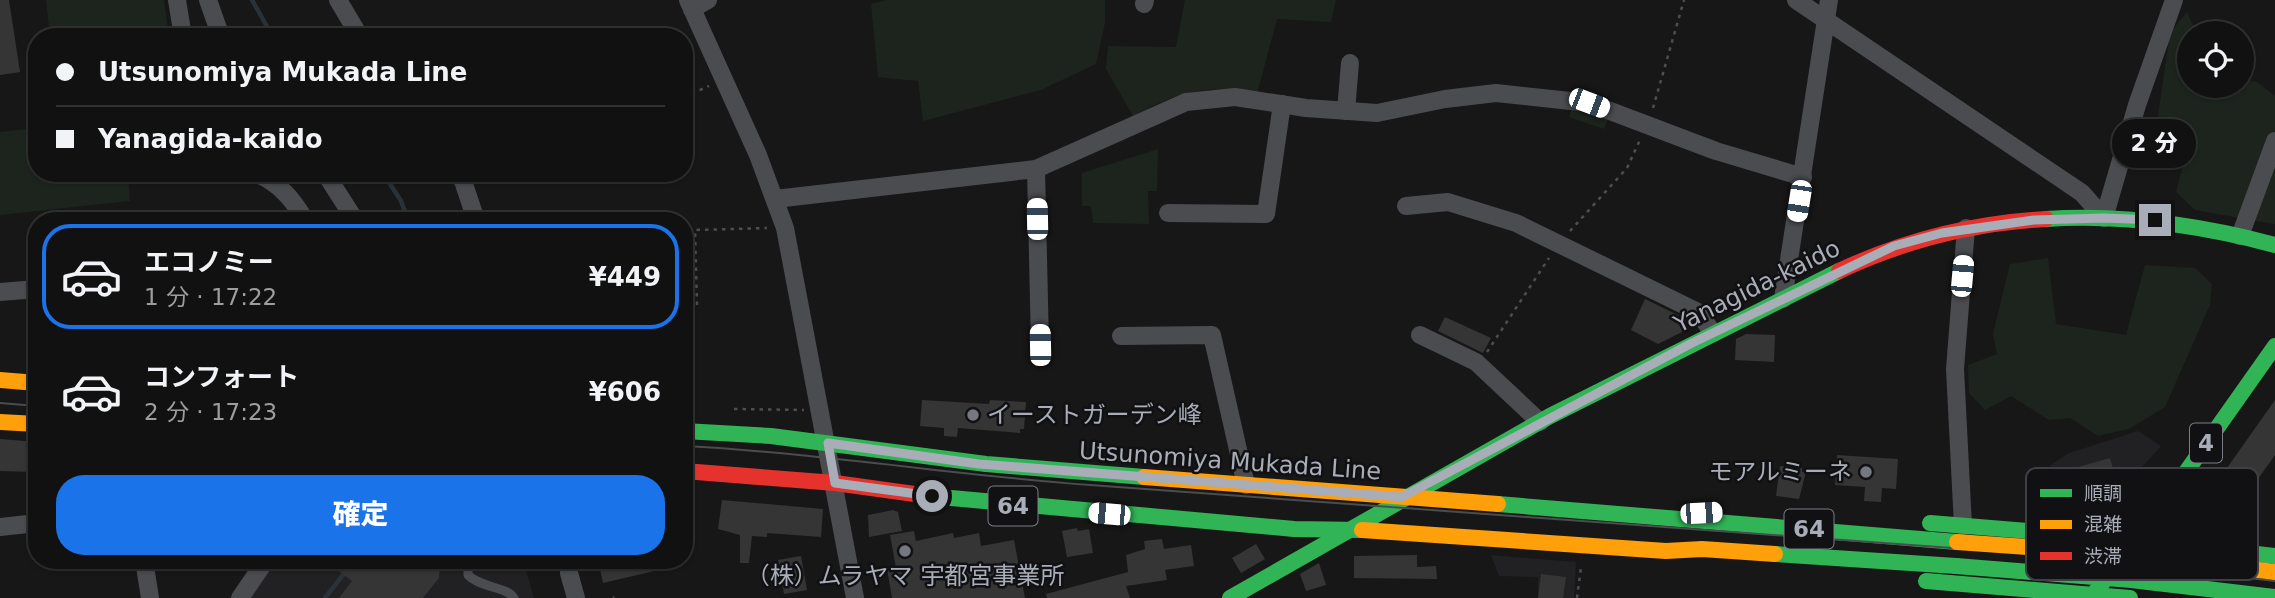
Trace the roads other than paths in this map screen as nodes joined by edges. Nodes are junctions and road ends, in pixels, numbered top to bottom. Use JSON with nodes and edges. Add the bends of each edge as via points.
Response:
{"nodes":[{"id":1,"x":177,"y":0,"type":"edge"},
{"id":2,"x":208,"y":0,"type":"edge"},
{"id":3,"x":338,"y":0,"type":"edge"},
{"id":4,"x":1796,"y":0,"type":"edge"},
{"id":5,"x":1829,"y":0,"type":"edge"},
{"id":6,"x":2174,"y":0,"type":"edge"},
{"id":7,"x":696,"y":3,"type":"edge"},
{"id":8,"x":1824,"y":19,"type":"junction"},
{"id":9,"x":182,"y":28,"type":"edge"},
{"id":10,"x":218,"y":28,"type":"edge"},
{"id":11,"x":355,"y":28,"type":"edge"},
{"id":12,"x":1350,"y":63,"type":"dead end"},
{"id":13,"x":1282,"y":104,"type":"junction"},
{"id":14,"x":1346,"y":111,"type":"junction"},
{"id":15,"x":2275,"y":141,"type":"edge"},
{"id":16,"x":1036,"y":169,"type":"junction"},
{"id":17,"x":1803,"y":177,"type":"junction"},
{"id":18,"x":274,"y":182,"type":"edge"},
{"id":19,"x":331,"y":182,"type":"edge"},
{"id":20,"x":463,"y":182,"type":"edge"},
{"id":21,"x":775,"y":199,"type":"junction"},
{"id":22,"x":1406,"y":206,"type":"dead end"},
{"id":23,"x":300,"y":212,"type":"edge"},
{"id":24,"x":350,"y":212,"type":"edge"},
{"id":25,"x":473,"y":212,"type":"edge"},
{"id":26,"x":1168,"y":213,"type":"dead end"},
{"id":27,"x":2104,"y":218,"type":"junction"},
{"id":28,"x":1966,"y":228,"type":"junction"},
{"id":29,"x":2240,"y":236,"type":"junction"},
{"id":30,"x":2275,"y":245,"type":"edge"},
{"id":31,"x":28,"y":290,"type":"edge"},
{"id":32,"x":0,"y":292,"type":"edge"},
{"id":33,"x":1783,"y":299,"type":"junction"},
{"id":34,"x":1713,"y":333,"type":"junction"},
{"id":35,"x":1420,"y":335,"type":"dead end"},
{"id":36,"x":1121,"y":336,"type":"dead end"},
{"id":37,"x":1040,"y":345,"type":"dead end"},
{"id":38,"x":2275,"y":346,"type":"edge"},
{"id":39,"x":0,"y":380,"type":"edge"},
{"id":40,"x":28,"y":382,"type":"edge"},
{"id":41,"x":0,"y":422,"type":"edge"},
{"id":42,"x":1540,"y":422,"type":"junction"},
{"id":43,"x":28,"y":424,"type":"edge"},
{"id":44,"x":693,"y":432,"type":"edge"},
{"id":45,"x":828,"y":443,"type":"junction"},
{"id":46,"x":2189,"y":468,"type":"edge"},
{"id":47,"x":693,"y":472,"type":"edge"},
{"id":48,"x":835,"y":483,"type":"junction"},
{"id":49,"x":1247,"y":485,"type":"junction"},
{"id":50,"x":1402,"y":497,"type":"junction"},
{"id":51,"x":28,"y":524,"type":"edge"},
{"id":52,"x":0,"y":527,"type":"edge"},
{"id":53,"x":1343,"y":530,"type":"junction"},
{"id":54,"x":1960,"y":534,"type":"junction"},
{"id":55,"x":2026,"y":536,"type":"edge"},
{"id":56,"x":2026,"y":542,"type":"edge"},
{"id":57,"x":1702,"y":549,"type":"junction"},
{"id":58,"x":145,"y":569,"type":"edge"},
{"id":59,"x":260,"y":569,"type":"edge"},
{"id":60,"x":468,"y":569,"type":"edge"},
{"id":61,"x":2026,"y":572,"type":"edge"},
{"id":62,"x":569,"y":573,"type":"dead end"},
{"id":63,"x":2104,"y":580,"type":"edge"},
{"id":64,"x":2127,"y":580,"type":"edge"},
{"id":65,"x":2091,"y":596,"type":"edge"},
{"id":66,"x":2275,"y":597,"type":"edge"},
{"id":67,"x":150,"y":598,"type":"edge"},
{"id":68,"x":240,"y":598,"type":"edge"},
{"id":69,"x":514,"y":598,"type":"edge"},
{"id":70,"x":576,"y":598,"type":"edge"},
{"id":71,"x":855,"y":598,"type":"edge"},
{"id":72,"x":1230,"y":598,"type":"edge"},
{"id":73,"x":2130,"y":598,"type":"edge"}],
"edges":[{"from":1,"to":9,"type":"street"},
{"from":2,"to":10,"type":"street"},
{"from":3,"to":11,"type":"street"},
{"from":4,"to":8,"type":"street"},
{"from":5,"to":8,"type":"street"},
{"from":6,"to":27,"type":"street"},
{"from":7,"to":21,"type":"street"},
{"from":8,"to":17,"type":"street"},
{"from":8,"to":27,"type":"street","via":[[2082,193]]},
{"from":12,"to":14,"type":"street"},
{"from":13,"to":14,"type":"street"},
{"from":13,"to":16,"type":"street","via":[[1235,97],[1186,102]]},
{"from":13,"to":26,"type":"street","via":[[1266,214]]},
{"from":14,"to":17,"type":"street","via":[[1377,113],[1496,93],[1589,103],[1716,151]]},
{"from":15,"to":29,"type":"street"},
{"from":16,"to":21,"type":"street"},
{"from":16,"to":37,"type":"street"},
{"from":17,"to":33,"type":"street"},
{"from":18,"to":23,"type":"street"},
{"from":19,"to":24,"type":"street"},
{"from":20,"to":25,"type":"street"},
{"from":21,"to":45,"type":"street","via":[[785,228]]},
{"from":22,"to":34,"type":"street","via":[[1448,202],[1516,223],[1698,312]]},
{"from":27,"to":28,"type":"main road","name":"Yanagida-kaido"},
{"from":27,"to":29,"type":"main road","name":"Yanagida-kaido","via":[[2166,222]]},
{"from":28,"to":33,"type":"main road","name":"Yanagida-kaido","via":[[1894,246]]},
{"from":28,"to":54,"type":"street","via":[[1955,369]]},
{"from":29,"to":30,"type":"main road","name":"Yanagida-kaido"},
{"from":31,"to":32,"type":"street"},
{"from":33,"to":34,"type":"main road","name":"Yanagida-kaido"},
{"from":34,"to":42,"type":"main road","name":"Yanagida-kaido"},
{"from":35,"to":42,"type":"street","via":[[1479,365]]},
{"from":36,"to":49,"type":"street","via":[[1212,335]]},
{"from":38,"to":46,"type":"main road","number":"4"},
{"from":39,"to":40,"type":"main road"},
{"from":41,"to":43,"type":"main road"},
{"from":42,"to":50,"type":"main road","name":"Yanagida-kaido"},
{"from":44,"to":45,"type":"main road","name":"Utsunomiya Mukada Line","number":"64"},
{"from":45,"to":48,"type":"street"},
{"from":45,"to":49,"type":"main road","name":"Utsunomiya Mukada Line","number":"64","via":[[979,464]]},
{"from":47,"to":48,"type":"main road","number":"64"},
{"from":48,"to":53,"type":"main road","number":"64","via":[[977,503]]},
{"from":48,"to":71,"type":"street"},
{"from":49,"to":50,"type":"main road","name":"Utsunomiya Mukada Line","number":"64"},
{"from":50,"to":53,"type":"main road","name":"Yanagida-kaido"},
{"from":50,"to":54,"type":"main road","name":"Utsunomiya Mukada Line","number":"64"},
{"from":51,"to":52,"type":"street"},
{"from":53,"to":57,"type":"main road","number":"64","via":[[1400,530],[1666,551]]},
{"from":53,"to":72,"type":"main road","name":"Yanagida-kaido"},
{"from":54,"to":55,"type":"main road"},
{"from":54,"to":56,"type":"main road","name":"Utsunomiya Mukada Line","number":"64","bridge":true},
{"from":57,"to":61,"type":"main road","number":"64","bridge":true},
{"from":57,"to":65,"type":"main road","via":[[1720,564],[1735,566]]},
{"from":58,"to":67,"type":"street"},
{"from":59,"to":68,"type":"street"},
{"from":60,"to":69,"type":"lane","via":[[471,579],[482,586],[508,591]]},
{"from":62,"to":70,"type":"street"},
{"from":63,"to":65,"type":"main road","number":"4"},
{"from":64,"to":66,"type":"main road","number":"64","bridge":true},
{"from":65,"to":73,"type":"main road"}]}
